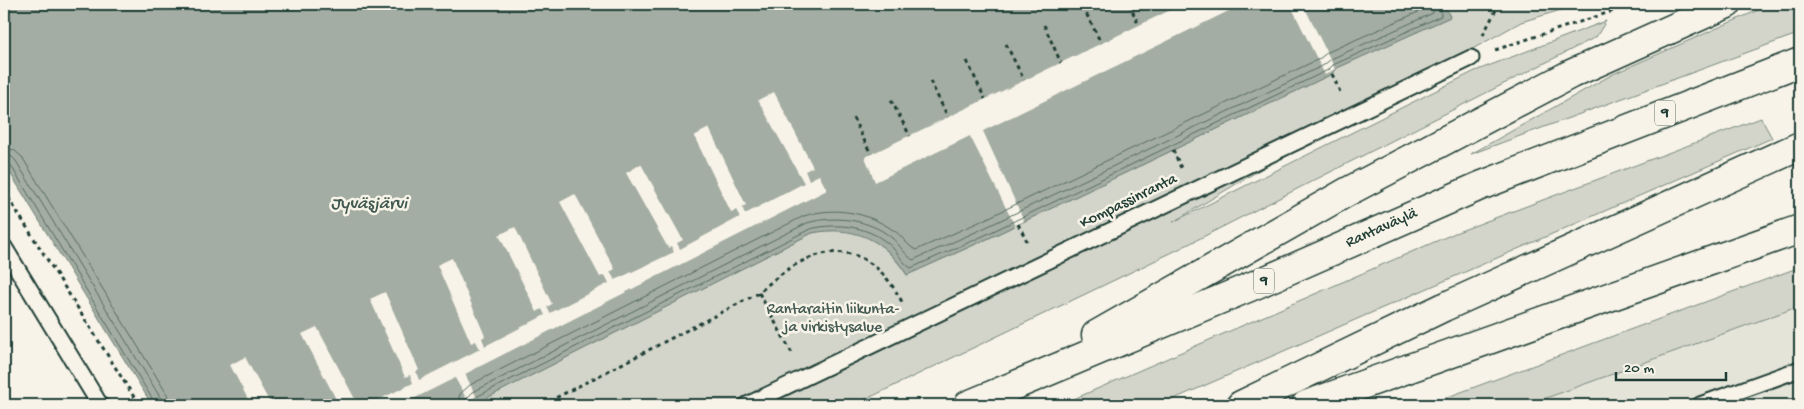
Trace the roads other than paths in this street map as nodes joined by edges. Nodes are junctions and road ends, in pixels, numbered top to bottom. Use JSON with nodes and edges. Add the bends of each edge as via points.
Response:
{"nodes":[{"id":1,"x":1727,"y":4,"type":"edge"},
{"id":2,"x":1470,"y":58,"type":"road end"},
{"id":3,"x":1800,"y":62,"type":"edge"},
{"id":4,"x":1795,"y":148,"type":"edge"},
{"id":5,"x":1800,"y":229,"type":"edge"},
{"id":6,"x":4,"y":247,"type":"edge"},
{"id":7,"x":1800,"y":369,"type":"edge"},
{"id":8,"x":995,"y":392,"type":"junction"},
{"id":9,"x":100,"y":405,"type":"edge"},
{"id":10,"x":747,"y":405,"type":"edge"},
{"id":11,"x":968,"y":405,"type":"edge"},
{"id":12,"x":1241,"y":405,"type":"edge"},
{"id":13,"x":1306,"y":405,"type":"edge"},
{"id":14,"x":1700,"y":405,"type":"edge"}],
"edges":[{"from":1,"to":8,"type":"highway","via":[[1571,74],[1347,192]]},
{"from":2,"to":10,"type":"lane","name":"Kompassinranta"},
{"from":3,"to":8,"type":"highway","name":"Rantaväylä","number":"9","via":[[1480,186],[1257,284]]},
{"from":4,"to":12,"type":"highway","via":[[1444,307]]},
{"from":5,"to":13,"type":"highway"},
{"from":6,"to":9,"type":"lane"},
{"from":7,"to":14,"type":"lane"},
{"from":8,"to":11,"type":"highway","name":"Rantaväylä","number":"9"}]}
